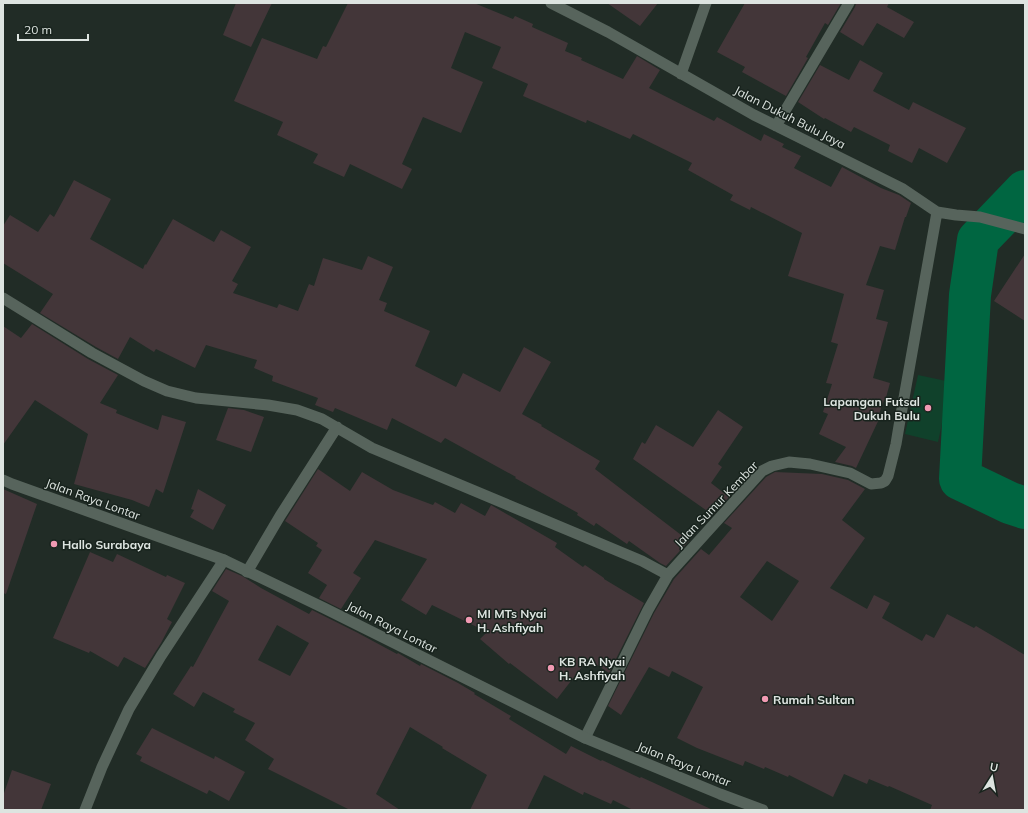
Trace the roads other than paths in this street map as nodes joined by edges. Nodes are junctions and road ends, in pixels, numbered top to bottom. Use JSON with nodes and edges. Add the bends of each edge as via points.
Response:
{"nodes":[{"id":1,"x":551,"y":3,"type":"edge"},
{"id":2,"x":706,"y":3,"type":"edge"},
{"id":3,"x":849,"y":3,"type":"edge"},
{"id":4,"x":681,"y":74,"type":"junction"},
{"id":5,"x":776,"y":126,"type":"junction"},
{"id":6,"x":937,"y":212,"type":"junction"},
{"id":7,"x":1021,"y":228,"type":"edge"},
{"id":8,"x":3,"y":298,"type":"edge"},
{"id":9,"x":337,"y":427,"type":"junction"},
{"id":10,"x":3,"y":480,"type":"edge"},
{"id":11,"x":224,"y":560,"type":"junction"},
{"id":12,"x":246,"y":572,"type":"junction"},
{"id":13,"x":668,"y":575,"type":"junction"},
{"id":14,"x":586,"y":738,"type":"junction"},
{"id":15,"x":84,"y":810,"type":"edge"},
{"id":16,"x":763,"y":810,"type":"edge"}],
"edges":[{"from":1,"to":4,"type":"street","name":"Jalan Dukuh Bulu Jaya"},
{"from":2,"to":4,"type":"street"},
{"from":3,"to":5,"type":"street"},
{"from":4,"to":5,"type":"street","name":"Jalan Dukuh Bulu Jaya"},
{"from":5,"to":6,"type":"street","name":"Jalan Dukuh Bulu Jaya","via":[[903,189]]},
{"from":6,"to":7,"type":"street","name":"Jalan Dukuh Bulu Jaya","via":[[980,217]]},
{"from":6,"to":13,"type":"street","name":"Jalan Sumur Kembar","via":[[896,444],[885,481],[871,484],[850,473],[810,464],[789,462],[772,466],[762,471]]},
{"from":8,"to":9,"type":"street","via":[[92,353],[167,391],[196,398],[297,410]]},
{"from":9,"to":12,"type":"street"},
{"from":9,"to":13,"type":"street","via":[[372,448],[642,561]]},
{"from":10,"to":11,"type":"street","name":"Jalan Raya Lontar"},
{"from":11,"to":12,"type":"street","name":"Jalan Raya Lontar"},
{"from":11,"to":15,"type":"street","via":[[129,709]]},
{"from":12,"to":14,"type":"street","name":"Jalan Raya Lontar"},
{"from":13,"to":14,"type":"street","name":"Jalan Sumur Kembar","via":[[648,610]]},
{"from":14,"to":16,"type":"street","name":"Jalan Raya Lontar"}]}
